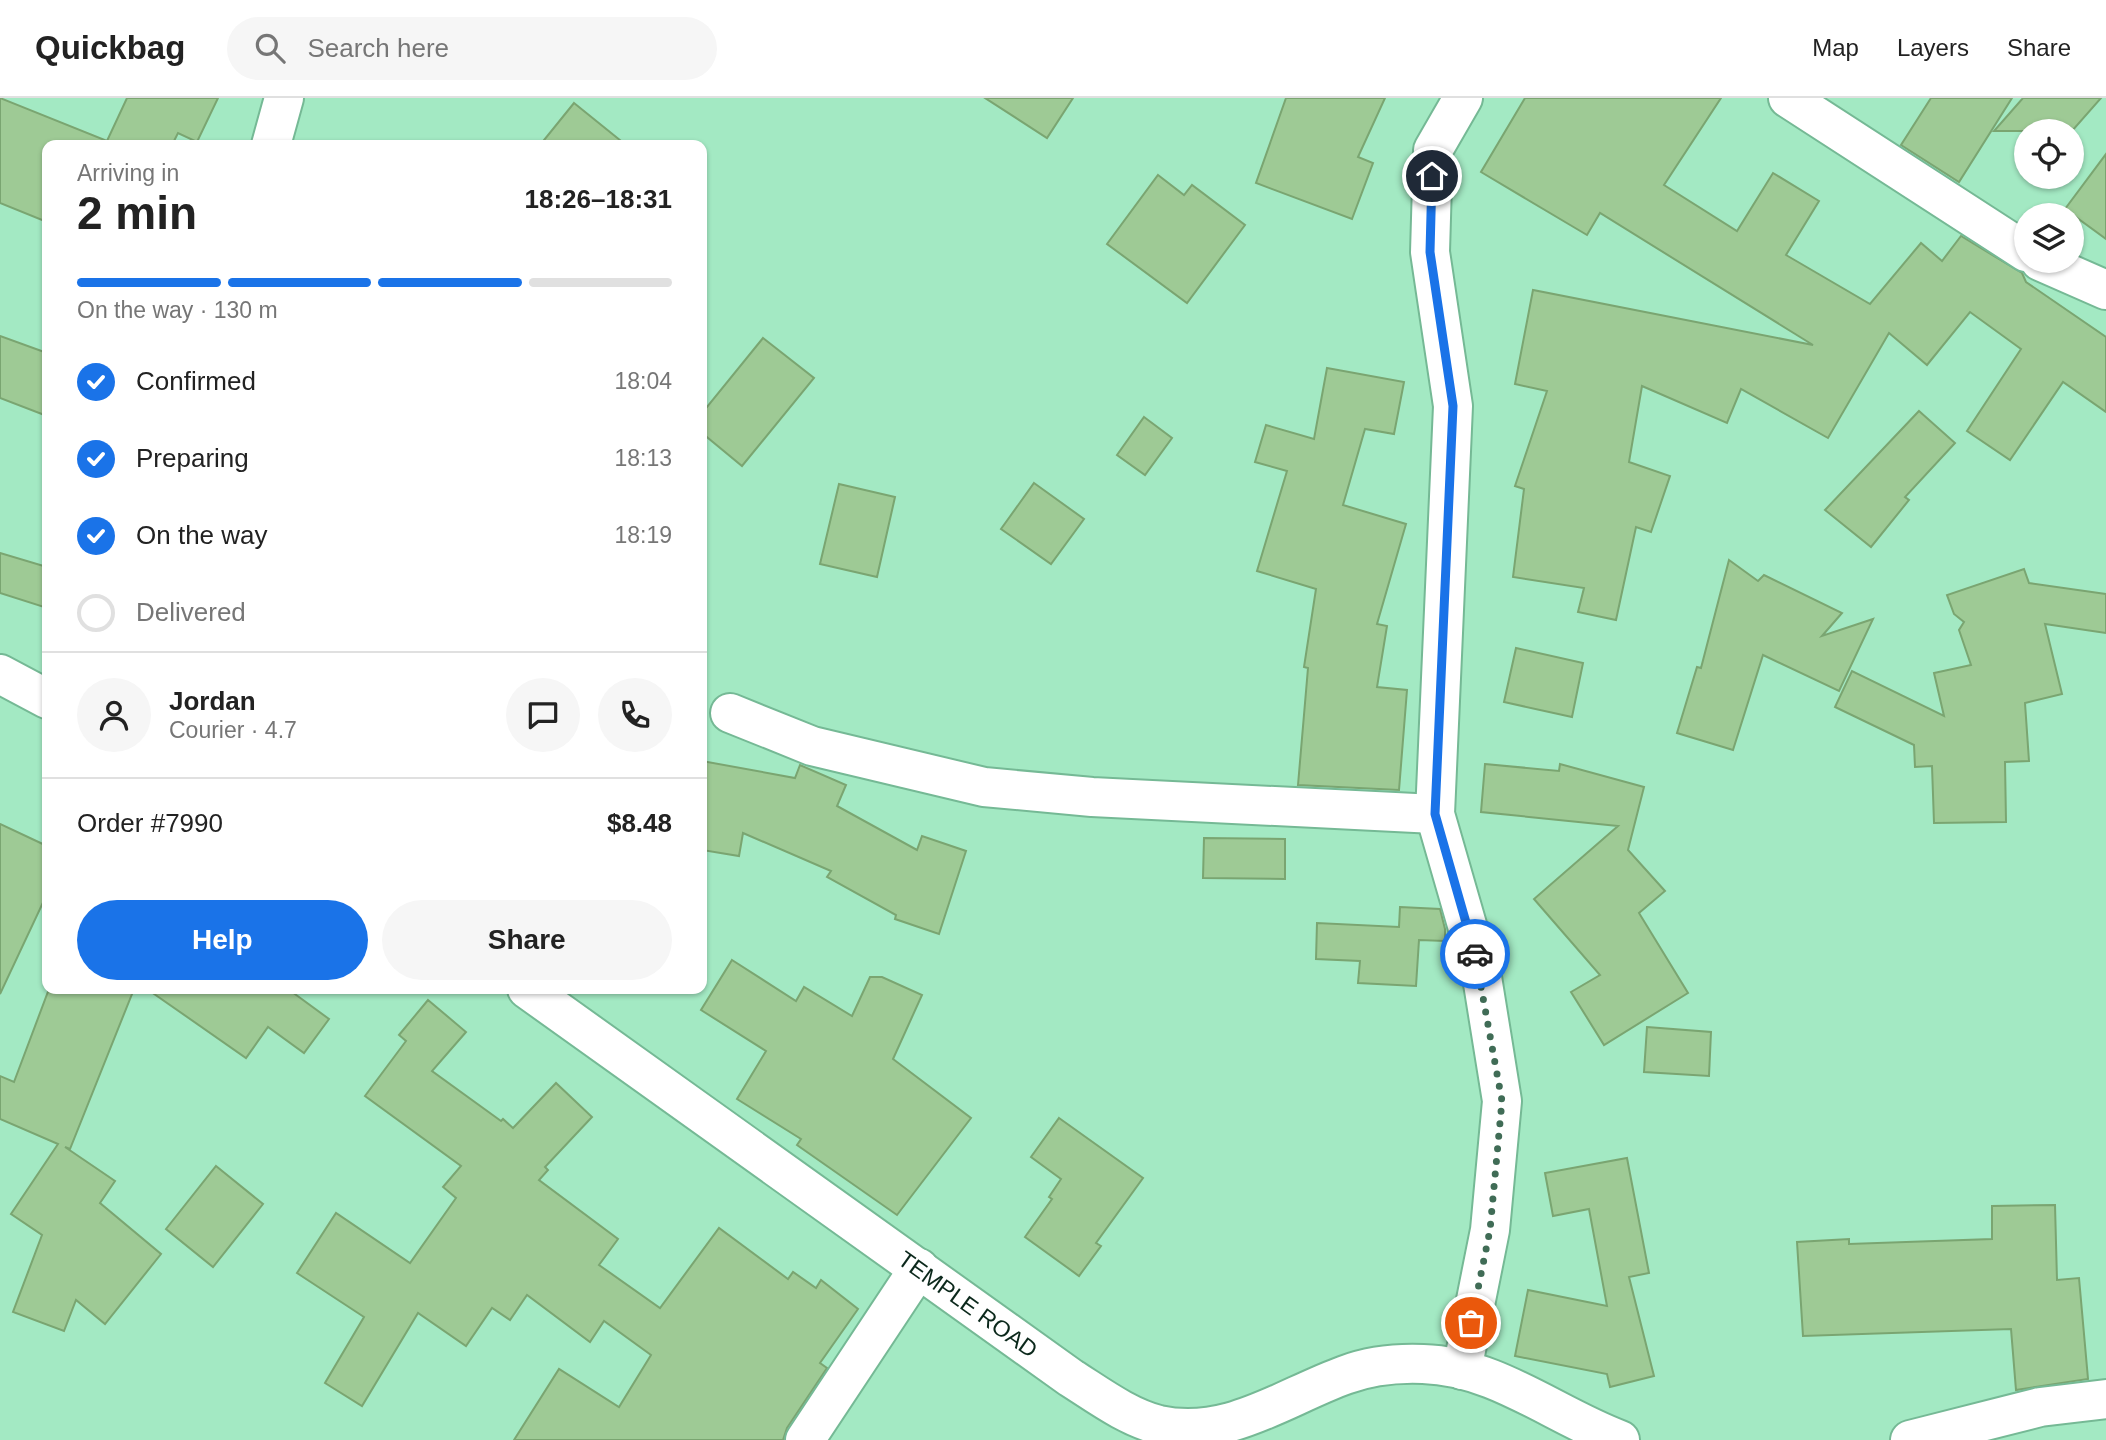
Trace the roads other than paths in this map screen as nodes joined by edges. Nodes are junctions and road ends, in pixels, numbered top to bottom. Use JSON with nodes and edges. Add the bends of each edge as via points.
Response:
{"nodes":[{"id":1,"x":284,"y":98,"type":"edge"},
{"id":2,"x":1463,"y":98,"type":"edge"},
{"id":3,"x":1788,"y":98,"type":"edge"},
{"id":4,"x":272,"y":140,"type":"edge"},
{"id":5,"x":2014,"y":244,"type":"edge"},
{"id":6,"x":2067,"y":273,"type":"edge"},
{"id":7,"x":2106,"y":290,"type":"edge"},
{"id":8,"x":0,"y":674,"type":"edge"},
{"id":9,"x":42,"y":696,"type":"edge"},
{"id":10,"x":730,"y":713,"type":"dead end"},
{"id":11,"x":1435,"y":814,"type":"junction"},
{"id":12,"x":534,"y":994,"type":"edge"},
{"id":13,"x":919,"y":1268,"type":"junction"},
{"id":14,"x":1462,"y":1370,"type":"junction"},
{"id":15,"x":2106,"y":1399,"type":"edge"},
{"id":16,"x":805,"y":1440,"type":"edge"},
{"id":17,"x":1620,"y":1440,"type":"edge"},
{"id":18,"x":1910,"y":1440,"type":"edge"}],
"edges":[{"from":1,"to":4,"type":"street"},
{"from":2,"to":11,"type":"street","via":[[1433,150],[1430,252],[1453,406]]},
{"from":3,"to":5,"type":"street"},
{"from":6,"to":7,"type":"street"},
{"from":8,"to":9,"type":"street"},
{"from":10,"to":11,"type":"street","via":[[812,746],[984,787],[1092,797]]},
{"from":11,"to":14,"type":"street","via":[[1482,978],[1502,1101],[1490,1230]]},
{"from":12,"to":13,"type":"street","name":"TEMPLE ROAD"},
{"from":13,"to":14,"type":"street","name":"TEMPLE ROAD","via":[[1071,1378],[1119,1408],[1159,1425],[1198,1429],[1236,1424],[1347,1374],[1374,1367],[1424,1364]]},
{"from":13,"to":16,"type":"street"},
{"from":14,"to":17,"type":"street","name":"TEMPLE ROAD","via":[[1504,1383]]},
{"from":15,"to":18,"type":"street","via":[[2040,1408]]}]}
